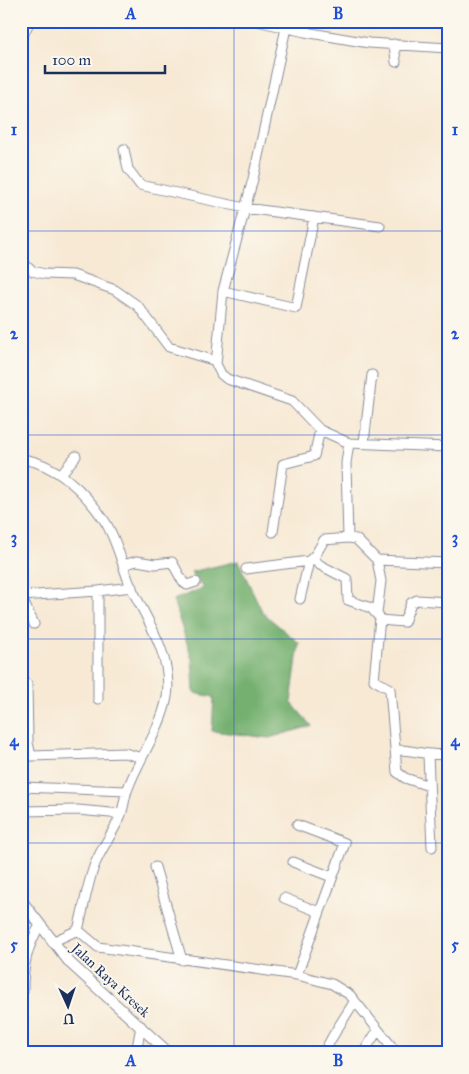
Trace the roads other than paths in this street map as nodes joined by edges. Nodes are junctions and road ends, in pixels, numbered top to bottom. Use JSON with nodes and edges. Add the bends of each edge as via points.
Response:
{"nodes":[{"id":1,"x":30,"y":21,"type":"edge"},
{"id":2,"x":257,"y":21,"type":"edge"},
{"id":3,"x":307,"y":21,"type":"edge"},
{"id":4,"x":286,"y":28,"type":"junction"},
{"id":5,"x":305,"y":32,"type":"junction"},
{"id":6,"x":21,"y":39,"type":"edge"},
{"id":7,"x":394,"y":44,"type":"junction"},
{"id":8,"x":448,"y":48,"type":"edge"},
{"id":9,"x":396,"y":62,"type":"dead end"},
{"id":10,"x":124,"y":149,"type":"dead end"},
{"id":11,"x":245,"y":208,"type":"junction"},
{"id":12,"x":314,"y":217,"type":"junction"},
{"id":13,"x":380,"y":226,"type":"dead end"},
{"id":14,"x":21,"y":261,"type":"edge"},
{"id":15,"x":223,"y":291,"type":"junction"},
{"id":16,"x":216,"y":361,"type":"junction"},
{"id":17,"x":372,"y":375,"type":"dead end"},
{"id":18,"x":320,"y":430,"type":"junction"},
{"id":19,"x":364,"y":442,"type":"junction"},
{"id":20,"x":349,"y":443,"type":"junction"},
{"id":21,"x":448,"y":447,"type":"edge"},
{"id":22,"x":76,"y":456,"type":"dead end"},
{"id":23,"x":21,"y":459,"type":"edge"},
{"id":24,"x":62,"y":473,"type":"junction"},
{"id":25,"x":273,"y":532,"type":"dead end"},
{"id":26,"x":348,"y":538,"type":"junction"},
{"id":27,"x":311,"y":560,"type":"junction"},
{"id":28,"x":377,"y":560,"type":"junction"},
{"id":29,"x":448,"y":563,"type":"edge"},
{"id":30,"x":123,"y":565,"type":"junction"},
{"id":31,"x":246,"y":569,"type":"dead end"},
{"id":32,"x":196,"y":582,"type":"dead end"},
{"id":33,"x":132,"y":587,"type":"junction"},
{"id":34,"x":98,"y":591,"type":"junction"},
{"id":35,"x":21,"y":596,"type":"edge"},
{"id":36,"x":300,"y":599,"type":"dead end"},
{"id":37,"x":448,"y":602,"type":"edge"},
{"id":38,"x":379,"y":616,"type":"junction"},
{"id":39,"x":34,"y":624,"type":"dead end"},
{"id":40,"x":27,"y":684,"type":"dead end"},
{"id":41,"x":98,"y":699,"type":"dead end"},
{"id":42,"x":24,"y":743,"type":"edge"},
{"id":43,"x":396,"y":750,"type":"junction"},
{"id":44,"x":448,"y":754,"type":"edge"},
{"id":45,"x":428,"y":755,"type":"junction"},
{"id":46,"x":142,"y":758,"type":"junction"},
{"id":47,"x":429,"y":786,"type":"junction"},
{"id":48,"x":21,"y":787,"type":"edge"},
{"id":49,"x":127,"y":791,"type":"junction"},
{"id":50,"x":21,"y":811,"type":"edge"},
{"id":51,"x":121,"y":814,"type":"junction"},
{"id":52,"x":297,"y":824,"type":"dead end"},
{"id":53,"x":432,"y":847,"type":"dead end"},
{"id":54,"x":293,"y":862,"type":"dead end"},
{"id":55,"x":154,"y":866,"type":"dead end"},
{"id":56,"x":332,"y":877,"type":"junction"},
{"id":57,"x":284,"y":898,"type":"dead end"},
{"id":58,"x":21,"y":900,"type":"edge"},
{"id":59,"x":319,"y":912,"type":"junction"},
{"id":60,"x":40,"y":925,"type":"junction"},
{"id":61,"x":78,"y":930,"type":"junction"},
{"id":62,"x":52,"y":942,"type":"junction"},
{"id":63,"x":182,"y":960,"type":"junction"},
{"id":64,"x":297,"y":975,"type":"junction"},
{"id":65,"x":24,"y":991,"type":"dead end"},
{"id":66,"x":354,"y":1002,"type":"junction"},
{"id":67,"x":142,"y":1026,"type":"junction"},
{"id":68,"x":378,"y":1030,"type":"junction"},
{"id":69,"x":136,"y":1053,"type":"edge"},
{"id":70,"x":168,"y":1053,"type":"edge"},
{"id":71,"x":324,"y":1053,"type":"edge"},
{"id":72,"x":364,"y":1053,"type":"edge"},
{"id":73,"x":396,"y":1053,"type":"edge"}],
"edges":[{"from":1,"to":6,"type":"street"},
{"from":2,"to":4,"type":"street"},
{"from":3,"to":5,"type":"street"},
{"from":4,"to":5,"type":"street"},
{"from":4,"to":11,"type":"street"},
{"from":5,"to":7,"type":"street"},
{"from":7,"to":8,"type":"street"},
{"from":7,"to":9,"type":"street"},
{"from":10,"to":11,"type":"street","via":[[128,168],[140,185]]},
{"from":11,"to":12,"type":"street"},
{"from":11,"to":15,"type":"street"},
{"from":12,"to":13,"type":"street"},
{"from":12,"to":15,"type":"street","via":[[296,308]]},
{"from":14,"to":16,"type":"street","via":[[32,270],[73,275],[120,293],[138,306],[169,346]]},
{"from":15,"to":16,"type":"street"},
{"from":16,"to":18,"type":"street","via":[[221,374],[227,379],[292,401]]},
{"from":17,"to":19,"type":"street"},
{"from":18,"to":20,"type":"street"},
{"from":18,"to":25,"type":"street","via":[[314,456],[284,464]]},
{"from":19,"to":20,"type":"street"},
{"from":19,"to":21,"type":"street"},
{"from":20,"to":26,"type":"street","via":[[346,463]]},
{"from":22,"to":24,"type":"street"},
{"from":23,"to":24,"type":"street"},
{"from":24,"to":30,"type":"street","via":[[105,521]]},
{"from":26,"to":27,"type":"street","via":[[324,540]]},
{"from":26,"to":28,"type":"street","via":[[356,539]]},
{"from":27,"to":31,"type":"street"},
{"from":27,"to":36,"type":"street"},
{"from":27,"to":38,"type":"street","via":[[347,579],[348,600],[371,608]]},
{"from":28,"to":29,"type":"street"},
{"from":28,"to":38,"type":"street","via":[[381,581]]},
{"from":30,"to":32,"type":"street","via":[[137,561],[172,562],[183,582],[187,585]]},
{"from":30,"to":33,"type":"street"},
{"from":33,"to":34,"type":"street"},
{"from":33,"to":46,"type":"street","via":[[163,655],[167,676],[167,696],[161,716]]},
{"from":34,"to":35,"type":"street"},
{"from":34,"to":41,"type":"street"},
{"from":35,"to":39,"type":"street"},
{"from":37,"to":38,"type":"street","via":[[417,600],[411,603],[404,622]]},
{"from":38,"to":43,"type":"street","via":[[374,680],[390,689]]},
{"from":40,"to":42,"type":"street"},
{"from":42,"to":46,"type":"street","via":[[33,756],[125,753]]},
{"from":43,"to":45,"type":"street"},
{"from":43,"to":47,"type":"street","via":[[399,775]]},
{"from":44,"to":45,"type":"street"},
{"from":45,"to":47,"type":"street"},
{"from":46,"to":49,"type":"street"},
{"from":47,"to":53,"type":"street"},
{"from":48,"to":49,"type":"street"},
{"from":49,"to":51,"type":"street"},
{"from":50,"to":51,"type":"street","via":[[78,810]]},
{"from":51,"to":61,"type":"street","via":[[95,864]]},
{"from":52,"to":56,"type":"street","via":[[345,843]]},
{"from":54,"to":56,"type":"street"},
{"from":55,"to":63,"type":"street"},
{"from":56,"to":59,"type":"street"},
{"from":57,"to":59,"type":"street"},
{"from":58,"to":60,"type":"main road","name":"Jalan Raya Kresek"},
{"from":59,"to":64,"type":"street"},
{"from":60,"to":62,"type":"main road","name":"Jalan Raya Kresek"},
{"from":60,"to":65,"type":"street","via":[[26,956]]},
{"from":61,"to":62,"type":"street"},
{"from":61,"to":63,"type":"street","via":[[98,947]]},
{"from":62,"to":67,"type":"main road","name":"Jalan Raya Kresek","via":[[87,980]]},
{"from":63,"to":64,"type":"street"},
{"from":64,"to":66,"type":"street","via":[[332,984],[350,995]]},
{"from":66,"to":68,"type":"street"},
{"from":66,"to":71,"type":"street"},
{"from":67,"to":69,"type":"street"},
{"from":67,"to":70,"type":"main road","name":"Jalan Raya Kresek"},
{"from":68,"to":72,"type":"street"},
{"from":68,"to":73,"type":"street"}]}
